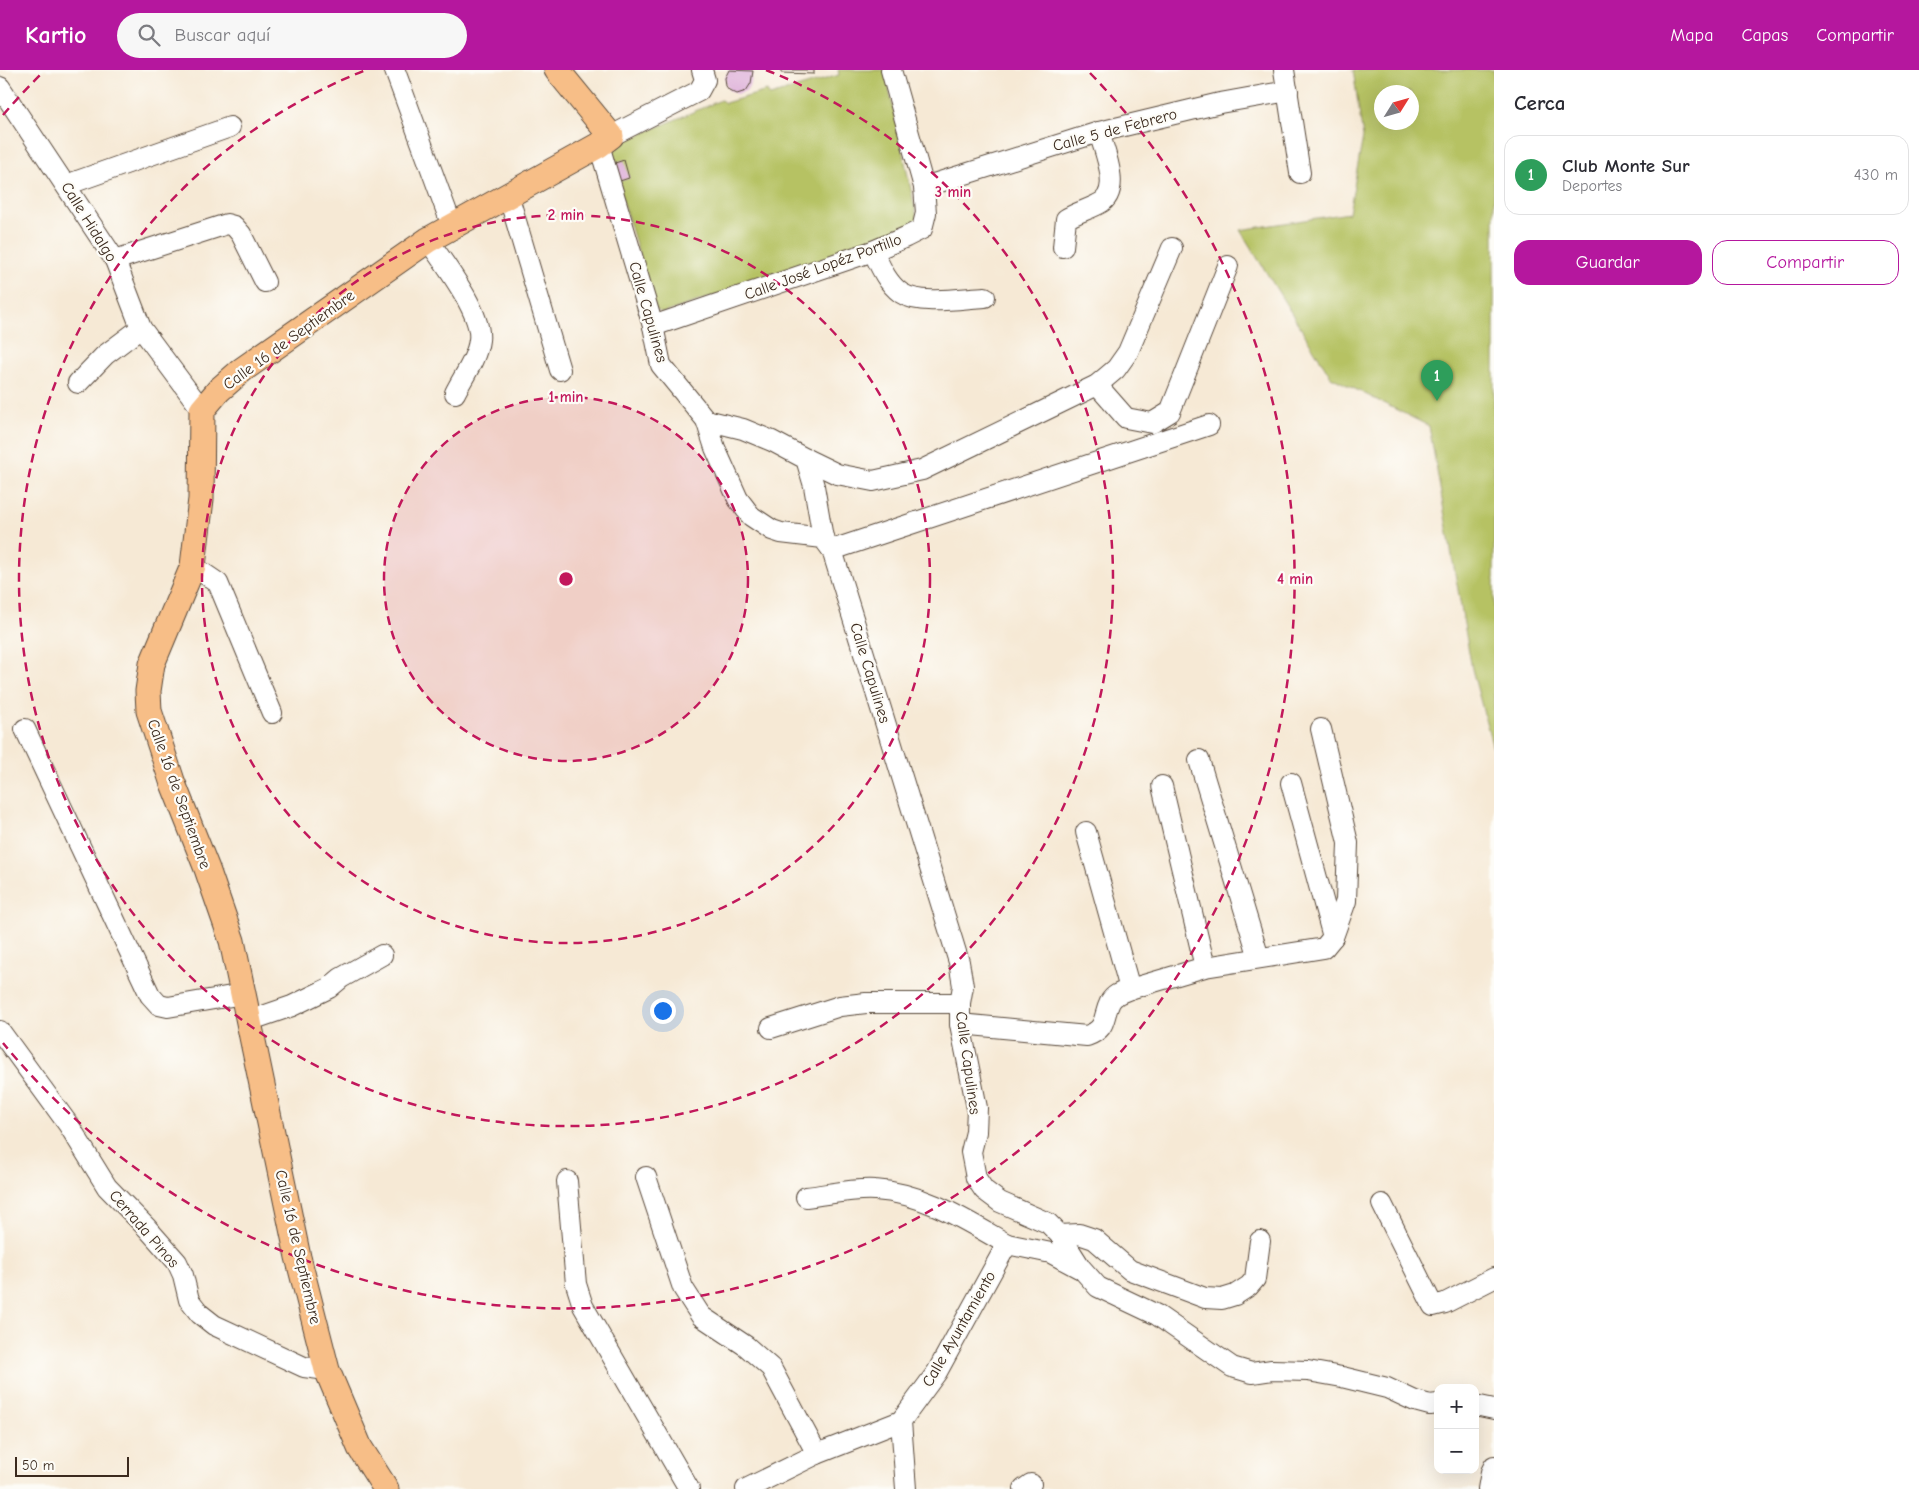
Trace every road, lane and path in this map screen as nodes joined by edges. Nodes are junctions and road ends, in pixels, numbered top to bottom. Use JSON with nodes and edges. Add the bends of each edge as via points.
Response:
{"nodes":[{"id":1,"x":557,"y":70,"type":"edge"},
{"id":2,"x":702,"y":70,"type":"edge"},
{"id":3,"x":891,"y":70,"type":"edge"},
{"id":4,"x":1284,"y":70,"type":"edge"},
{"id":5,"x":395,"y":71,"type":"edge"},
{"id":6,"x":0,"y":87,"type":"edge"},
{"id":7,"x":1288,"y":91,"type":"junction"},
{"id":8,"x":230,"y":127,"type":"dead end"},
{"id":9,"x":1099,"y":132,"type":"junction"},
{"id":10,"x":605,"y":140,"type":"junction"},
{"id":11,"x":1300,"y":172,"type":"dead end"},
{"id":12,"x":66,"y":185,"type":"junction"},
{"id":13,"x":924,"y":187,"type":"junction"},
{"id":14,"x":508,"y":194,"type":"junction"},
{"id":15,"x":452,"y":226,"type":"junction"},
{"id":16,"x":428,"y":240,"type":"junction"},
{"id":17,"x":1063,"y":247,"type":"dead end"},
{"id":18,"x":1172,"y":248,"type":"dead end"},
{"id":19,"x":873,"y":251,"type":"junction"},
{"id":20,"x":115,"y":260,"type":"junction"},
{"id":21,"x":1228,"y":266,"type":"dead end"},
{"id":22,"x":265,"y":282,"type":"dead end"},
{"id":23,"x":985,"y":297,"type":"dead end"},
{"id":24,"x":653,"y":326,"type":"junction"},
{"id":25,"x":141,"y":328,"type":"junction"},
{"id":26,"x":560,"y":370,"type":"dead end"},
{"id":27,"x":78,"y":383,"type":"dead end"},
{"id":28,"x":1097,"y":385,"type":"junction"},
{"id":29,"x":455,"y":393,"type":"dead end"},
{"id":30,"x":202,"y":410,"type":"junction"},
{"id":31,"x":706,"y":420,"type":"junction"},
{"id":32,"x":1209,"y":425,"type":"dead end"},
{"id":33,"x":806,"y":459,"type":"junction"},
{"id":34,"x":827,"y":544,"type":"junction"},
{"id":35,"x":193,"y":566,"type":"junction"},
{"id":36,"x":272,"y":713,"type":"dead end"},
{"id":37,"x":25,"y":729,"type":"dead end"},
{"id":38,"x":1321,"y":729,"type":"dead end"},
{"id":39,"x":1199,"y":760,"type":"dead end"},
{"id":40,"x":1291,"y":783,"type":"dead end"},
{"id":41,"x":1162,"y":786,"type":"dead end"},
{"id":42,"x":1086,"y":832,"type":"dead end"},
{"id":43,"x":1333,"y":937,"type":"junction"},
{"id":44,"x":382,"y":955,"type":"dead end"},
{"id":45,"x":1259,"y":958,"type":"junction"},
{"id":46,"x":1205,"y":967,"type":"junction"},
{"id":47,"x":1130,"y":989,"type":"junction"},
{"id":48,"x":243,"y":994,"type":"junction"},
{"id":49,"x":960,"y":1002,"type":"junction"},
{"id":50,"x":248,"y":1021,"type":"junction"},
{"id":51,"x":960,"y":1024,"type":"junction"},
{"id":52,"x":771,"y":1028,"type":"dead end"},
{"id":53,"x":0,"y":1031,"type":"edge"},
{"id":54,"x":646,"y":1177,"type":"dead end"},
{"id":55,"x":567,"y":1181,"type":"dead end"},
{"id":56,"x":806,"y":1197,"type":"dead end"},
{"id":57,"x":1382,"y":1204,"type":"dead end"},
{"id":58,"x":1060,"y":1235,"type":"junction"},
{"id":59,"x":1260,"y":1240,"type":"dead end"},
{"id":60,"x":1007,"y":1244,"type":"junction"},
{"id":61,"x":1081,"y":1268,"type":"junction"},
{"id":62,"x":1494,"y":1278,"type":"edge"},
{"id":63,"x":327,"y":1370,"type":"junction"},
{"id":64,"x":1434,"y":1404,"type":"edge"},
{"id":65,"x":1479,"y":1406,"type":"edge"},
{"id":66,"x":1494,"y":1409,"type":"edge"},
{"id":67,"x":901,"y":1421,"type":"junction"},
{"id":68,"x":818,"y":1454,"type":"junction"},
{"id":69,"x":1494,"y":1466,"type":"edge"},
{"id":70,"x":386,"y":1489,"type":"edge"},
{"id":71,"x":689,"y":1489,"type":"edge"},
{"id":72,"x":746,"y":1489,"type":"edge"},
{"id":73,"x":906,"y":1489,"type":"edge"},
{"id":74,"x":1488,"y":1489,"type":"edge"}],
"edges":[{"from":1,"to":10,"type":"main road"},
{"from":2,"to":10,"type":"street","name":"Calle 16 de Septiembre","via":[[705,80],[699,91]]},
{"from":3,"to":13,"type":"street","name":"Calle José Lopéz Portillo"},
{"from":4,"to":7,"type":"street"},
{"from":5,"to":15,"type":"street"},
{"from":6,"to":12,"type":"street","name":"Calle Hidalgo"},
{"from":7,"to":9,"type":"street","name":"Calle 5 de Febrero","via":[[1220,103]]},
{"from":7,"to":11,"type":"street"},
{"from":8,"to":12,"type":"street"},
{"from":9,"to":13,"type":"street","name":"Calle 5 de Febrero"},
{"from":9,"to":17,"type":"street","via":[[1112,180],[1111,191],[1102,201],[1066,219]]},
{"from":10,"to":14,"type":"main road","name":"Calle 16 de Septiembre"},
{"from":10,"to":24,"type":"street","name":"Calle Capulines"},
{"from":12,"to":20,"type":"street","name":"Calle Hidalgo"},
{"from":13,"to":19,"type":"street","name":"Calle José Lopéz Portillo","via":[[926,213],[922,229]]},
{"from":14,"to":15,"type":"main road","name":"Calle 16 de Septiembre"},
{"from":14,"to":26,"type":"street"},
{"from":15,"to":16,"type":"main road","name":"Calle 16 de Septiembre"},
{"from":16,"to":29,"type":"street","via":[[466,297],[478,326],[479,340]]},
{"from":16,"to":30,"type":"main road","name":"Calle 16 de Septiembre","via":[[242,370]]},
{"from":18,"to":28,"type":"street","via":[[1128,352],[1116,369]]},
{"from":19,"to":23,"type":"street","via":[[884,273],[902,294],[929,300]]},
{"from":19,"to":24,"type":"street","name":"Calle José Lopéz Portillo"},
{"from":20,"to":22,"type":"street","via":[[227,224],[241,234]]},
{"from":20,"to":25,"type":"street","name":"Calle Hidalgo"},
{"from":21,"to":28,"type":"street","via":[[1170,412],[1152,423],[1126,418]]},
{"from":24,"to":31,"type":"street","name":"Calle Capulines","via":[[661,364]]},
{"from":25,"to":27,"type":"street","via":[[105,355]]},
{"from":25,"to":30,"type":"street","name":"Calle Hidalgo"},
{"from":28,"to":33,"type":"street","via":[[922,470],[873,481],[837,474]]},
{"from":30,"to":35,"type":"main road","name":"Calle 16 de Septiembre","via":[[201,499]]},
{"from":31,"to":33,"type":"street","via":[[743,429]]},
{"from":31,"to":34,"type":"street","name":"Calle Capulines","via":[[738,499],[751,516],[772,530]]},
{"from":32,"to":34,"type":"street","name":"Calle Capulines"},
{"from":33,"to":34,"type":"street"},
{"from":34,"to":49,"type":"street","name":"Calle Capulines","via":[[959,962],[963,986]]},
{"from":35,"to":36,"type":"street","via":[[218,583]]},
{"from":35,"to":48,"type":"main road","name":"Calle 16 de Septiembre","via":[[152,664],[149,711],[228,932]]},
{"from":37,"to":48,"type":"street","via":[[150,995],[159,1005],[168,1007]]},
{"from":38,"to":43,"type":"street","via":[[1348,843],[1346,901]]},
{"from":39,"to":45,"type":"street"},
{"from":40,"to":43,"type":"street"},
{"from":41,"to":46,"type":"street"},
{"from":42,"to":47,"type":"street"},
{"from":43,"to":45,"type":"street","via":[[1324,948]]},
{"from":44,"to":50,"type":"street","via":[[329,988],[292,1006]]},
{"from":45,"to":46,"type":"street"},
{"from":46,"to":47,"type":"street"},
{"from":47,"to":51,"type":"street","via":[[1110,1000],[1104,1024],[1086,1036]]},
{"from":48,"to":50,"type":"main road","name":"Calle 16 de Septiembre"},
{"from":49,"to":51,"type":"street","name":"Calle Capulines"},
{"from":49,"to":52,"type":"street","via":[[840,1006]]},
{"from":50,"to":63,"type":"main road","name":"Calle 16 de Septiembre","via":[[298,1257]]},
{"from":51,"to":58,"type":"street","name":"Calle Capulines","via":[[977,1108],[971,1152],[976,1178],[984,1190],[1000,1202],[1048,1223]]},
{"from":53,"to":63,"type":"street","name":"Cerrada Pinos","via":[[68,1124],[107,1187],[177,1262],[189,1300],[200,1314],[214,1325],[304,1367]]},
{"from":54,"to":68,"type":"street","via":[[687,1295],[701,1316],[746,1346],[771,1368]]},
{"from":55,"to":71,"type":"street","via":[[576,1284],[583,1306]]},
{"from":56,"to":60,"type":"street","via":[[874,1190],[901,1194],[949,1211]]},
{"from":57,"to":62,"type":"street","via":[[1432,1306]]},
{"from":58,"to":59,"type":"street","via":[[1079,1234],[1094,1239],[1130,1270],[1204,1298],[1222,1299],[1235,1295],[1255,1279]]},
{"from":58,"to":61,"type":"street","name":"Calle Capulines"},
{"from":60,"to":61,"type":"street","via":[[1051,1253]]},
{"from":60,"to":67,"type":"street","name":"Calle Ayuntamiento","via":[[937,1372]]},
{"from":61,"to":64,"type":"street","name":"Calle Capulines","via":[[1098,1287],[1157,1315],[1232,1367],[1252,1373],[1308,1371],[1342,1377],[1387,1388],[1416,1402]]},
{"from":63,"to":70,"type":"main road","name":"Calle 16 de Septiembre","via":[[360,1448]]},
{"from":65,"to":66,"type":"street"},
{"from":67,"to":68,"type":"street"},
{"from":67,"to":73,"type":"street"},
{"from":68,"to":72,"type":"street"},
{"from":69,"to":74,"type":"street"}]}
